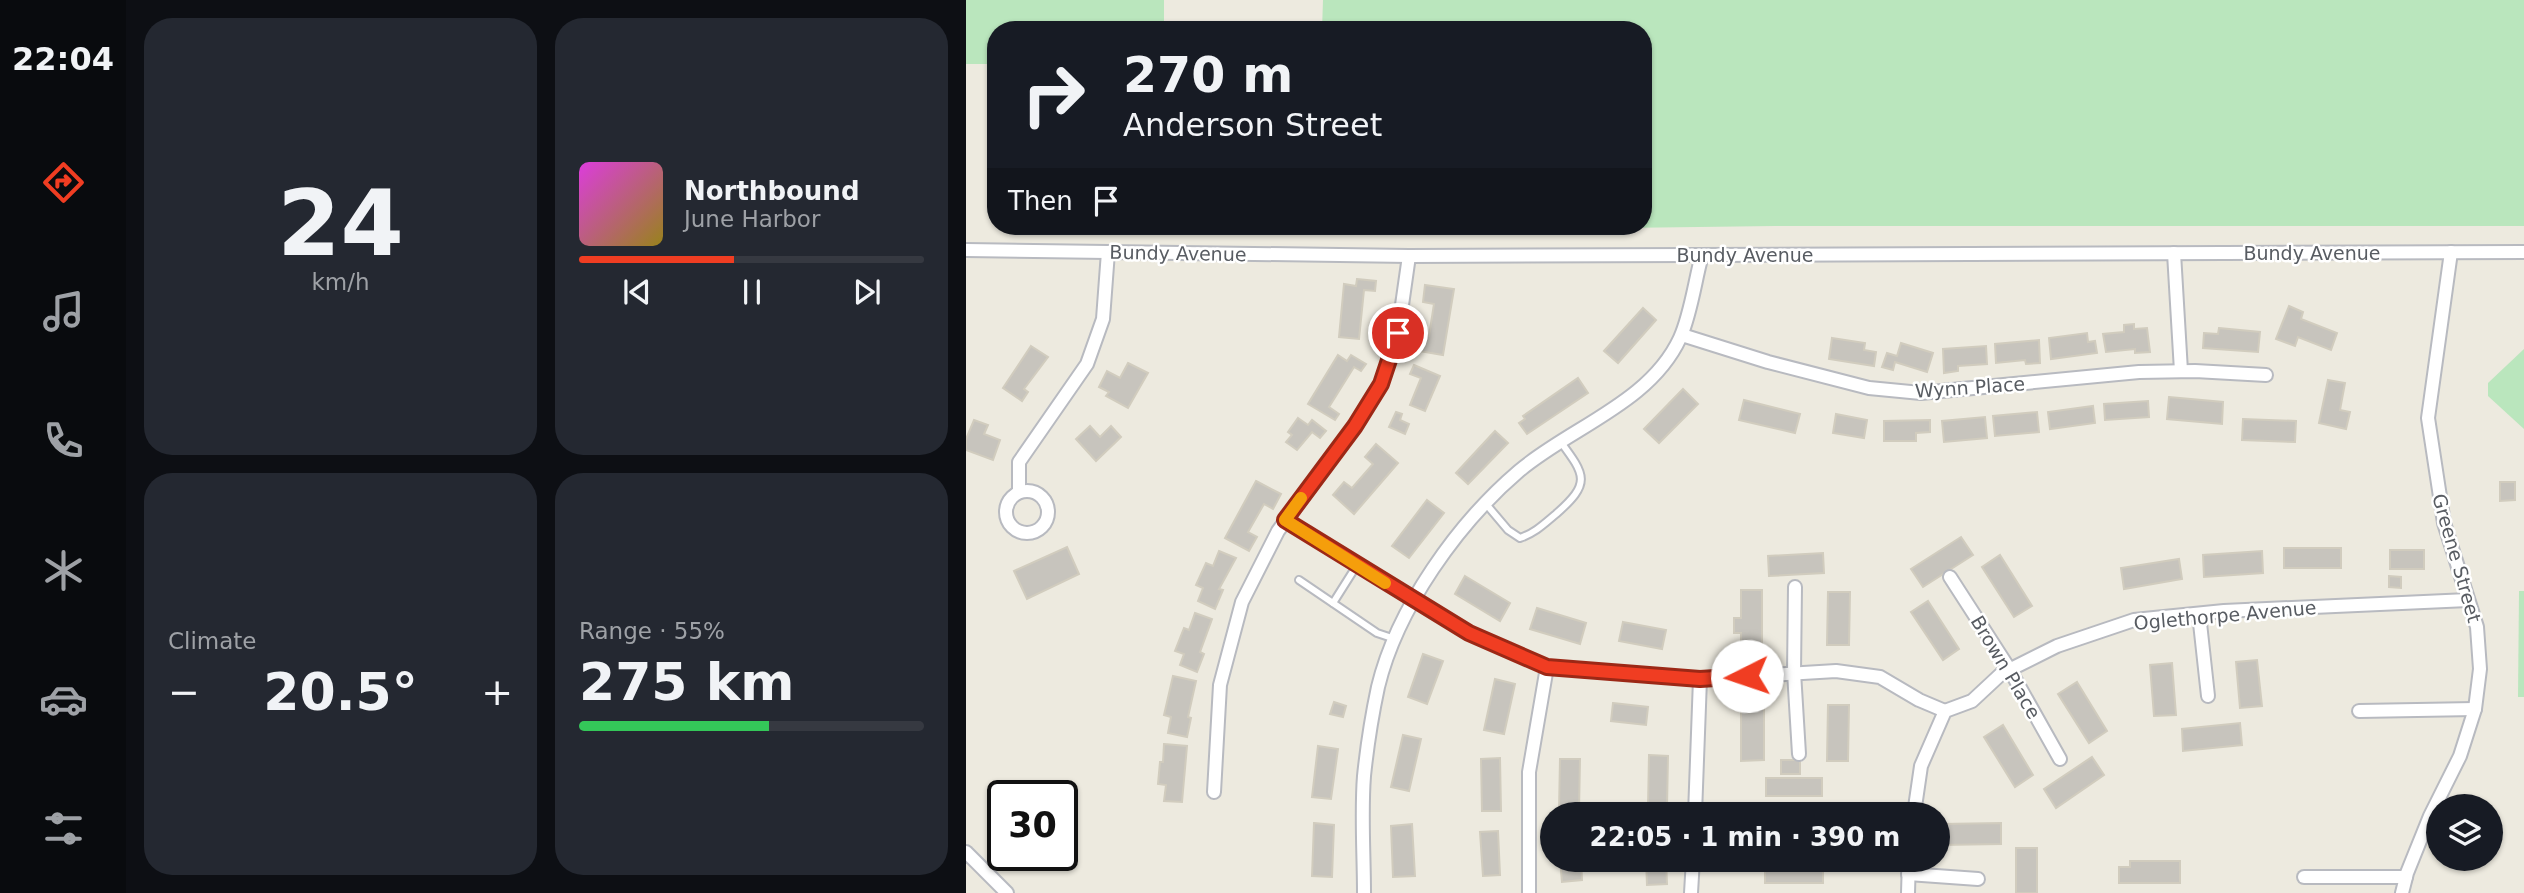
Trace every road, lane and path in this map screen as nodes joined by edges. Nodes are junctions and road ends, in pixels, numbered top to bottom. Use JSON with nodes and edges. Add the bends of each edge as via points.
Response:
{"nodes":[{"id":1,"x":966,"y":250,"type":"edge"},
{"id":2,"x":1108,"y":252,"type":"junction"},
{"id":3,"x":2451,"y":252,"type":"junction"},
{"id":4,"x":2524,"y":252,"type":"edge"},
{"id":5,"x":2174,"y":253,"type":"junction"},
{"id":6,"x":1702,"y":255,"type":"junction"},
{"id":7,"x":1409,"y":256,"type":"junction"},
{"id":8,"x":1682,"y":335,"type":"junction"},
{"id":9,"x":2181,"y":371,"type":"junction"},
{"id":10,"x":2266,"y":375,"type":"dead end"},
{"id":11,"x":1560,"y":441,"type":"junction"},
{"id":12,"x":1019,"y":492,"type":"dead end"},
{"id":13,"x":1486,"y":503,"type":"junction"},
{"id":14,"x":1285,"y":520,"type":"junction"},
{"id":15,"x":1357,"y":565,"type":"junction"},
{"id":16,"x":1950,"y":577,"type":"dead end"},
{"id":17,"x":1299,"y":580,"type":"dead end"},
{"id":18,"x":1795,"y":587,"type":"dead end"},
{"id":19,"x":2468,"y":600,"type":"junction"},
{"id":20,"x":1414,"y":601,"type":"junction"},
{"id":21,"x":1333,"y":603,"type":"junction"},
{"id":22,"x":2199,"y":614,"type":"junction"},
{"id":23,"x":1395,"y":639,"type":"junction"},
{"id":24,"x":1547,"y":667,"type":"junction"},
{"id":25,"x":2010,"y":670,"type":"junction"},
{"id":26,"x":1794,"y":672,"type":"junction"},
{"id":27,"x":1700,"y":679,"type":"junction"},
{"id":28,"x":2208,"y":696,"type":"dead end"},
{"id":29,"x":2474,"y":709,"type":"junction"},
{"id":30,"x":1945,"y":711,"type":"junction"},
{"id":31,"x":2359,"y":711,"type":"dead end"},
{"id":32,"x":1799,"y":754,"type":"dead end"},
{"id":33,"x":2060,"y":759,"type":"dead end"},
{"id":34,"x":1214,"y":792,"type":"dead end"},
{"id":35,"x":1695,"y":802,"type":"edge"},
{"id":36,"x":1916,"y":802,"type":"edge"},
{"id":37,"x":966,"y":852,"type":"edge"},
{"id":38,"x":1692,"y":872,"type":"edge"},
{"id":39,"x":1908,"y":874,"type":"joint"},
{"id":40,"x":2304,"y":877,"type":"dead end"},
{"id":41,"x":2406,"y":877,"type":"junction"},
{"id":42,"x":1978,"y":879,"type":"dead end"},
{"id":43,"x":1007,"y":893,"type":"edge"},
{"id":44,"x":1364,"y":893,"type":"edge"},
{"id":45,"x":1529,"y":893,"type":"edge"},
{"id":46,"x":1691,"y":893,"type":"edge"},
{"id":47,"x":1908,"y":893,"type":"edge"},
{"id":48,"x":2402,"y":893,"type":"edge"}],
"edges":[{"from":1,"to":2,"type":"street","name":"Bundy Avenue"},
{"from":2,"to":7,"type":"street","name":"Bundy Avenue"},
{"from":2,"to":12,"type":"street","via":[[1103,319],[1087,364],[1019,462]]},
{"from":3,"to":4,"type":"street","name":"Bundy Avenue"},
{"from":3,"to":5,"type":"street","name":"Bundy Avenue"},
{"from":3,"to":19,"type":"street","name":"Greene Street","via":[[2428,418],[2444,523]]},
{"from":5,"to":6,"type":"street","name":"Bundy Avenue"},
{"from":5,"to":9,"type":"street"},
{"from":6,"to":7,"type":"street","name":"Bundy Avenue"},
{"from":6,"to":8,"type":"street"},
{"from":7,"to":14,"type":"street","via":[[1398,333],[1381,384]]},
{"from":8,"to":9,"type":"street","name":"Wynn Place","via":[[1869,388],[1921,393]]},
{"from":8,"to":11,"type":"street","via":[[1669,360],[1648,383]]},
{"from":9,"to":10,"type":"street","name":"Wynn Place"},
{"from":11,"to":13,"type":"street"},
{"from":11,"to":13,"type":"lane","via":[[1577,464],[1581,485],[1575,497],[1534,533],[1520,538]]},
{"from":13,"to":20,"type":"street","via":[[1428,575]]},
{"from":14,"to":15,"type":"street"},
{"from":14,"to":34,"type":"street","via":[[1242,602],[1220,685]]},
{"from":15,"to":20,"type":"street"},
{"from":15,"to":21,"type":"lane"},
{"from":16,"to":25,"type":"street","name":"Brown Place"},
{"from":17,"to":21,"type":"lane"},
{"from":18,"to":26,"type":"street"},
{"from":19,"to":22,"type":"street","name":"Oglethorpe Avenue"},
{"from":19,"to":29,"type":"street","name":"Greene Street","via":[[2477,626],[2480,669]]},
{"from":20,"to":23,"type":"street"},
{"from":20,"to":24,"type":"street","via":[[1469,633]]},
{"from":21,"to":23,"type":"lane","via":[[1377,633]]},
{"from":22,"to":25,"type":"street","name":"Oglethorpe Avenue","via":[[2134,620],[2057,646]]},
{"from":22,"to":28,"type":"street"},
{"from":23,"to":44,"type":"street","via":[[1378,685],[1364,777]]},
{"from":24,"to":27,"type":"street"},
{"from":24,"to":45,"type":"street","via":[[1529,772]]},
{"from":25,"to":30,"type":"street","name":"Oglethorpe Avenue","via":[[1972,701]]},
{"from":25,"to":33,"type":"street","name":"Brown Place"},
{"from":26,"to":27,"type":"street"},
{"from":26,"to":30,"type":"street","via":[[1881,677]]},
{"from":26,"to":32,"type":"street"},
{"from":27,"to":35,"type":"street"},
{"from":29,"to":31,"type":"street"},
{"from":29,"to":41,"type":"street","name":"Greene Street","via":[[2460,756]]},
{"from":30,"to":36,"type":"street","via":[[1921,766]]},
{"from":37,"to":43,"type":"street"},
{"from":38,"to":46,"type":"street"},
{"from":39,"to":42,"type":"street"},
{"from":39,"to":47,"type":"street"},
{"from":40,"to":41,"type":"street"},
{"from":41,"to":48,"type":"street","name":"Greene Street"}]}
